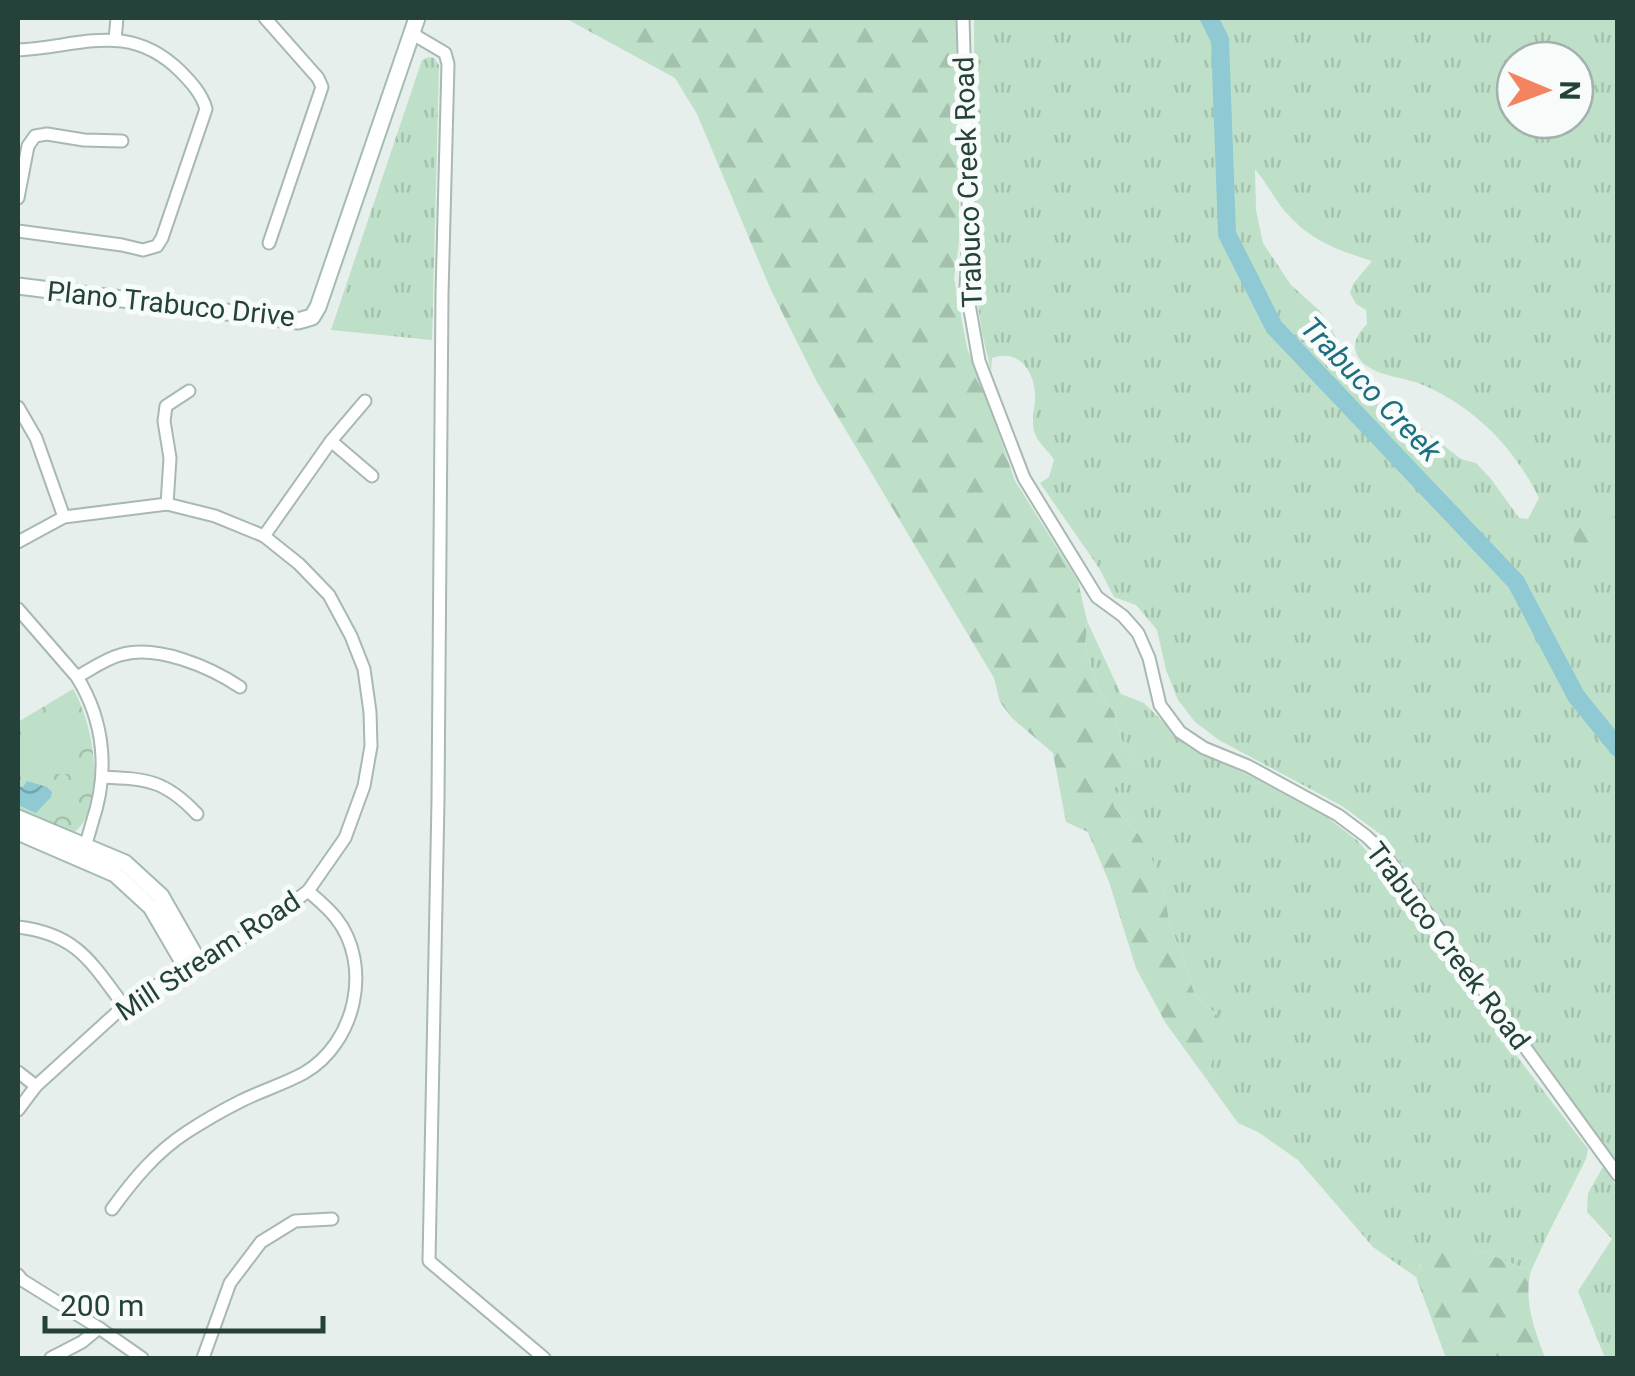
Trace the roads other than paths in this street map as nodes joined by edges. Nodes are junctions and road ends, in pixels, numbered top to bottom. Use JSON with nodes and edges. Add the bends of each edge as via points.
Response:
{"nodes":[{"id":1,"x":117,"y":18,"type":"edge"},
{"id":2,"x":264,"y":18,"type":"edge"},
{"id":3,"x":963,"y":18,"type":"edge"},
{"id":4,"x":414,"y":25,"type":"edge"},
{"id":5,"x":115,"y":40,"type":"junction"},
{"id":6,"x":18,"y":50,"type":"edge"},
{"id":7,"x":122,"y":141,"type":"dead end"},
{"id":8,"x":18,"y":198,"type":"edge"},
{"id":9,"x":18,"y":231,"type":"edge"},
{"id":10,"x":269,"y":243,"type":"dead end"},
{"id":11,"x":18,"y":286,"type":"edge"},
{"id":12,"x":189,"y":391,"type":"dead end"},
{"id":13,"x":365,"y":402,"type":"dead end"},
{"id":14,"x":18,"y":407,"type":"edge"},
{"id":15,"x":330,"y":441,"type":"junction"},
{"id":16,"x":372,"y":476,"type":"dead end"},
{"id":17,"x":167,"y":504,"type":"junction"},
{"id":18,"x":64,"y":517,"type":"junction"},
{"id":19,"x":264,"y":536,"type":"junction"},
{"id":20,"x":18,"y":542,"type":"edge"},
{"id":21,"x":20,"y":616,"type":"edge"},
{"id":22,"x":77,"y":676,"type":"junction"},
{"id":23,"x":240,"y":687,"type":"dead end"},
{"id":24,"x":102,"y":776,"type":"junction"},
{"id":25,"x":197,"y":814,"type":"dead end"},
{"id":26,"x":18,"y":818,"type":"edge"},
{"id":27,"x":18,"y":832,"type":"edge"},
{"id":28,"x":82,"y":851,"type":"junction"},
{"id":29,"x":308,"y":891,"type":"junction"},
{"id":30,"x":18,"y":926,"type":"edge"},
{"id":31,"x":192,"y":964,"type":"junction"},
{"id":32,"x":124,"y":1006,"type":"junction"},
{"id":33,"x":18,"y":1072,"type":"edge"},
{"id":34,"x":36,"y":1086,"type":"junction"},
{"id":35,"x":18,"y":1110,"type":"edge"},
{"id":36,"x":1618,"y":1175,"type":"edge"},
{"id":37,"x":112,"y":1209,"type":"dead end"},
{"id":38,"x":332,"y":1219,"type":"dead end"},
{"id":39,"x":18,"y":1274,"type":"edge"},
{"id":40,"x":99,"y":1328,"type":"junction"},
{"id":41,"x":51,"y":1358,"type":"edge"},
{"id":42,"x":142,"y":1358,"type":"edge"},
{"id":43,"x":203,"y":1358,"type":"edge"},
{"id":44,"x":544,"y":1358,"type":"edge"}],
"edges":[{"from":1,"to":5,"type":"street"},
{"from":2,"to":10,"type":"street","via":[[322,87]]},
{"from":3,"to":36,"type":"street","name":"Trabuco Creek Road","via":[[966,287],[979,361],[1024,478],[1097,597],[1138,633],[1160,705],[1180,732],[1338,815],[1383,852]]},
{"from":4,"to":11,"type":"main road","name":"Plano Trabuco Drive","via":[[312,317],[298,321]]},
{"from":4,"to":44,"type":"street","via":[[448,64],[429,1261]]},
{"from":5,"to":6,"type":"street"},
{"from":5,"to":9,"type":"street","via":[[159,52],[204,100],[162,238],[143,250]]},
{"from":7,"to":8,"type":"street","via":[[36,136]]},
{"from":12,"to":17,"type":"street","via":[[166,406]]},
{"from":13,"to":15,"type":"street"},
{"from":14,"to":18,"type":"street"},
{"from":15,"to":16,"type":"street"},
{"from":15,"to":19,"type":"street"},
{"from":17,"to":18,"type":"street","name":"Mill Stream Road"},
{"from":17,"to":19,"type":"street","name":"Mill Stream Road"},
{"from":18,"to":20,"type":"street","name":"Mill Stream Road"},
{"from":19,"to":29,"type":"street","name":"Mill Stream Road","via":[[329,596],[364,669],[370,712],[364,786],[345,838]]},
{"from":21,"to":22,"type":"street"},
{"from":22,"to":23,"type":"street","via":[[121,654],[156,653],[182,658]]},
{"from":22,"to":24,"type":"street","via":[[97,718]]},
{"from":24,"to":25,"type":"street","via":[[157,783]]},
{"from":24,"to":28,"type":"street"},
{"from":26,"to":28,"type":"main road"},
{"from":27,"to":28,"type":"main road"},
{"from":28,"to":31,"type":"main road","via":[[124,863],[161,896]]},
{"from":29,"to":31,"type":"street","name":"Mill Stream Road","via":[[255,932]]},
{"from":29,"to":37,"type":"street","via":[[336,918],[356,967],[354,1005],[337,1044],[307,1072],[184,1134],[138,1174]]},
{"from":30,"to":32,"type":"street","via":[[72,944]]},
{"from":31,"to":32,"type":"street","name":"Mill Stream Road"},
{"from":32,"to":34,"type":"street","name":"Mill Stream Road"},
{"from":33,"to":34,"type":"street"},
{"from":34,"to":35,"type":"street","name":"Mill Stream Road"},
{"from":38,"to":43,"type":"street","via":[[295,1222],[262,1242],[230,1282]]},
{"from":39,"to":40,"type":"street"},
{"from":40,"to":41,"type":"street"},
{"from":40,"to":42,"type":"street"}]}
